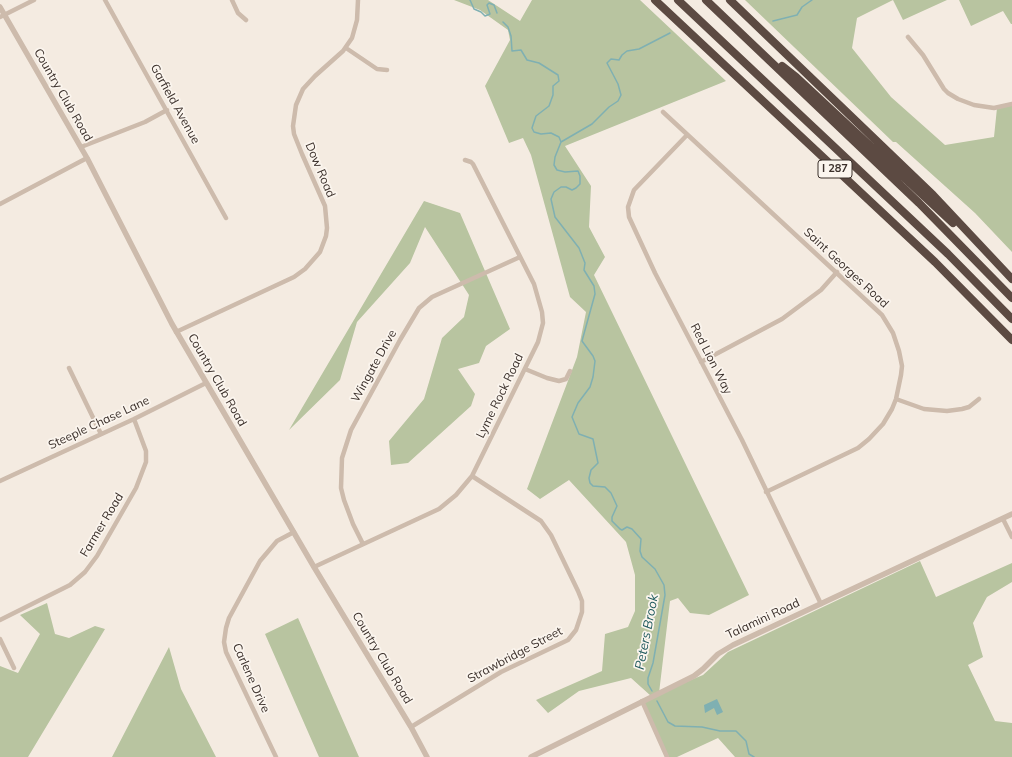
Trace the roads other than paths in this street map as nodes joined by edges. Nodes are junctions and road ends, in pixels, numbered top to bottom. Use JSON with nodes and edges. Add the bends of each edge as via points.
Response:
{"nodes":[{"id":1,"x":34,"y":0,"type":"edge"},
{"id":2,"x":105,"y":0,"type":"edge"},
{"id":3,"x":232,"y":0,"type":"edge"},
{"id":4,"x":358,"y":0,"type":"edge"},
{"id":5,"x":655,"y":0,"type":"edge"},
{"id":6,"x":678,"y":0,"type":"edge"},
{"id":7,"x":706,"y":0,"type":"edge"},
{"id":8,"x":730,"y":0,"type":"edge"},
{"id":9,"x":0,"y":7,"type":"edge"},
{"id":10,"x":2,"y":16,"type":"edge"},
{"id":11,"x":246,"y":20,"type":"dead end"},
{"id":12,"x":744,"y":36,"type":"junction"},
{"id":13,"x":908,"y":37,"type":"dead end"},
{"id":14,"x":346,"y":48,"type":"junction"},
{"id":15,"x":387,"y":70,"type":"dead end"},
{"id":16,"x":1012,"y":104,"type":"edge"},
{"id":17,"x":167,"y":110,"type":"junction"},
{"id":18,"x":663,"y":112,"type":"dead end"},
{"id":19,"x":687,"y":135,"type":"junction"},
{"id":20,"x":81,"y":147,"type":"junction"},
{"id":21,"x":87,"y":158,"type":"junction"},
{"id":22,"x":465,"y":160,"type":"dead end"},
{"id":23,"x":0,"y":204,"type":"edge"},
{"id":24,"x":226,"y":218,"type":"dead end"},
{"id":25,"x":977,"y":242,"type":"junction"},
{"id":26,"x":520,"y":257,"type":"junction"},
{"id":27,"x":836,"y":272,"type":"junction"},
{"id":28,"x":1012,"y":279,"type":"edge"},
{"id":29,"x":1012,"y":298,"type":"edge"},
{"id":30,"x":1012,"y":319,"type":"edge"},
{"id":31,"x":176,"y":332,"type":"junction"},
{"id":32,"x":1012,"y":340,"type":"edge"},
{"id":33,"x":701,"y":362,"type":"junction"},
{"id":34,"x":69,"y":368,"type":"dead end"},
{"id":35,"x":525,"y":369,"type":"junction"},
{"id":36,"x":570,"y":371,"type":"dead end"},
{"id":37,"x":206,"y":383,"type":"junction"},
{"id":38,"x":896,"y":399,"type":"junction"},
{"id":39,"x":980,"y":399,"type":"dead end"},
{"id":40,"x":134,"y":419,"type":"junction"},
{"id":41,"x":101,"y":434,"type":"junction"},
{"id":42,"x":472,"y":476,"type":"junction"},
{"id":43,"x":0,"y":481,"type":"edge"},
{"id":44,"x":766,"y":492,"type":"junction"},
{"id":45,"x":1012,"y":514,"type":"edge"},
{"id":46,"x":1003,"y":519,"type":"junction"},
{"id":47,"x":294,"y":532,"type":"junction"},
{"id":48,"x":1012,"y":537,"type":"edge"},
{"id":49,"x":363,"y":544,"type":"junction"},
{"id":50,"x":314,"y":566,"type":"junction"},
{"id":51,"x":821,"y":604,"type":"junction"},
{"id":52,"x":0,"y":620,"type":"edge"},
{"id":53,"x":0,"y":639,"type":"edge"},
{"id":54,"x":14,"y":668,"type":"dead end"},
{"id":55,"x":642,"y":701,"type":"junction"},
{"id":56,"x":411,"y":727,"type":"junction"},
{"id":57,"x":276,"y":757,"type":"edge"},
{"id":58,"x":427,"y":757,"type":"edge"},
{"id":59,"x":531,"y":757,"type":"edge"},
{"id":60,"x":667,"y":757,"type":"edge"}],
"edges":[{"from":1,"to":10,"type":"street"},
{"from":2,"to":17,"type":"street","name":"Garfield Avenue"},
{"from":3,"to":11,"type":"street","via":[[238,13]]},
{"from":4,"to":14,"type":"street","name":"Dow Road","via":[[357,20]]},
{"from":5,"to":32,"type":"highway","number":"I 287","via":[[935,262]]},
{"from":6,"to":30,"type":"highway","number":"I 287","via":[[936,243]]},
{"from":7,"to":12,"type":"highway","number":"I 287"},
{"from":8,"to":25,"type":"highway","via":[[933,195]]},
{"from":9,"to":10,"type":"street","name":"Country Club Road"},
{"from":10,"to":20,"type":"street","name":"Country Club Road"},
{"from":12,"to":25,"type":"highway","via":[[796,77],[965,234]]},
{"from":12,"to":29,"type":"highway","number":"I 287","via":[[919,203]]},
{"from":13,"to":16,"type":"street","via":[[948,93],[974,105],[994,108]]},
{"from":14,"to":15,"type":"street","via":[[377,69]]},
{"from":14,"to":31,"type":"street","name":"Dow Road","via":[[307,83],[296,106],[293,126],[325,206],[327,228],[320,252],[305,270],[294,277]]},
{"from":17,"to":20,"type":"street","via":[[145,122]]},
{"from":17,"to":24,"type":"street","name":"Garfield Avenue"},
{"from":18,"to":19,"type":"street","name":"Saint Georges Road"},
{"from":19,"to":27,"type":"street","name":"Saint Georges Road"},
{"from":19,"to":33,"type":"street","name":"Red Lion Way","via":[[634,190],[628,207],[629,217],[655,274]]},
{"from":20,"to":21,"type":"street","name":"Country Club Road"},
{"from":21,"to":23,"type":"street"},
{"from":21,"to":31,"type":"street","name":"Country Club Road"},
{"from":22,"to":26,"type":"street","name":"Lyme Rock Road","via":[[473,164]]},
{"from":25,"to":28,"type":"highway"},
{"from":26,"to":35,"type":"street","name":"Lyme Rock Road","via":[[534,284],[542,312],[542,331]]},
{"from":26,"to":49,"type":"street","name":"Wingate Drive","via":[[432,297],[419,308],[396,347],[351,430],[342,458],[341,488]]},
{"from":27,"to":33,"type":"street","via":[[821,290],[782,319]]},
{"from":27,"to":38,"type":"street","name":"Saint Georges Road","via":[[882,315],[893,333],[902,366]]},
{"from":31,"to":37,"type":"street","name":"Country Club Road"},
{"from":33,"to":44,"type":"street","name":"Red Lion Way"},
{"from":34,"to":41,"type":"street"},
{"from":35,"to":36,"type":"street","via":[[559,381],[566,379]]},
{"from":35,"to":42,"type":"street","name":"Lyme Rock Road"},
{"from":37,"to":40,"type":"street","name":"Steeple Chase Lane"},
{"from":37,"to":47,"type":"street","name":"Country Club Road"},
{"from":38,"to":39,"type":"street","via":[[924,409],[947,410],[962,409]]},
{"from":38,"to":44,"type":"street","name":"Saint Georges Road","via":[[883,424],[858,448]]},
{"from":40,"to":41,"type":"street","name":"Steeple Chase Lane"},
{"from":40,"to":52,"type":"street","name":"Farmer Road","via":[[146,451],[146,462],[136,488],[97,556],[85,572],[70,585]]},
{"from":41,"to":43,"type":"street","name":"Steeple Chase Lane"},
{"from":42,"to":49,"type":"street","name":"Lyme Rock Road","via":[[446,504]]},
{"from":42,"to":56,"type":"street","name":"Strawbridge Street","via":[[541,521],[551,535],[580,596],[583,607],[580,623],[568,640],[501,672]]},
{"from":44,"to":51,"type":"street","name":"Red Lion Way"},
{"from":45,"to":46,"type":"street","name":"Talamini Road"},
{"from":46,"to":48,"type":"street"},
{"from":46,"to":51,"type":"street","name":"Talamini Road"},
{"from":47,"to":50,"type":"street","name":"Country Club Road"},
{"from":47,"to":57,"type":"street","name":"Carlene Drive","via":[[276,541],[260,561],[229,618],[224,642],[226,652]]},
{"from":49,"to":50,"type":"street","name":"Lyme Rock Road"},
{"from":50,"to":56,"type":"street","name":"Country Club Road"},
{"from":51,"to":55,"type":"street","name":"Talamini Road","via":[[733,645],[718,654],[694,676]]},
{"from":53,"to":54,"type":"street"},
{"from":55,"to":59,"type":"street","name":"Talamini Road"},
{"from":55,"to":60,"type":"street"},
{"from":56,"to":58,"type":"street","name":"Country Club Road"}]}
